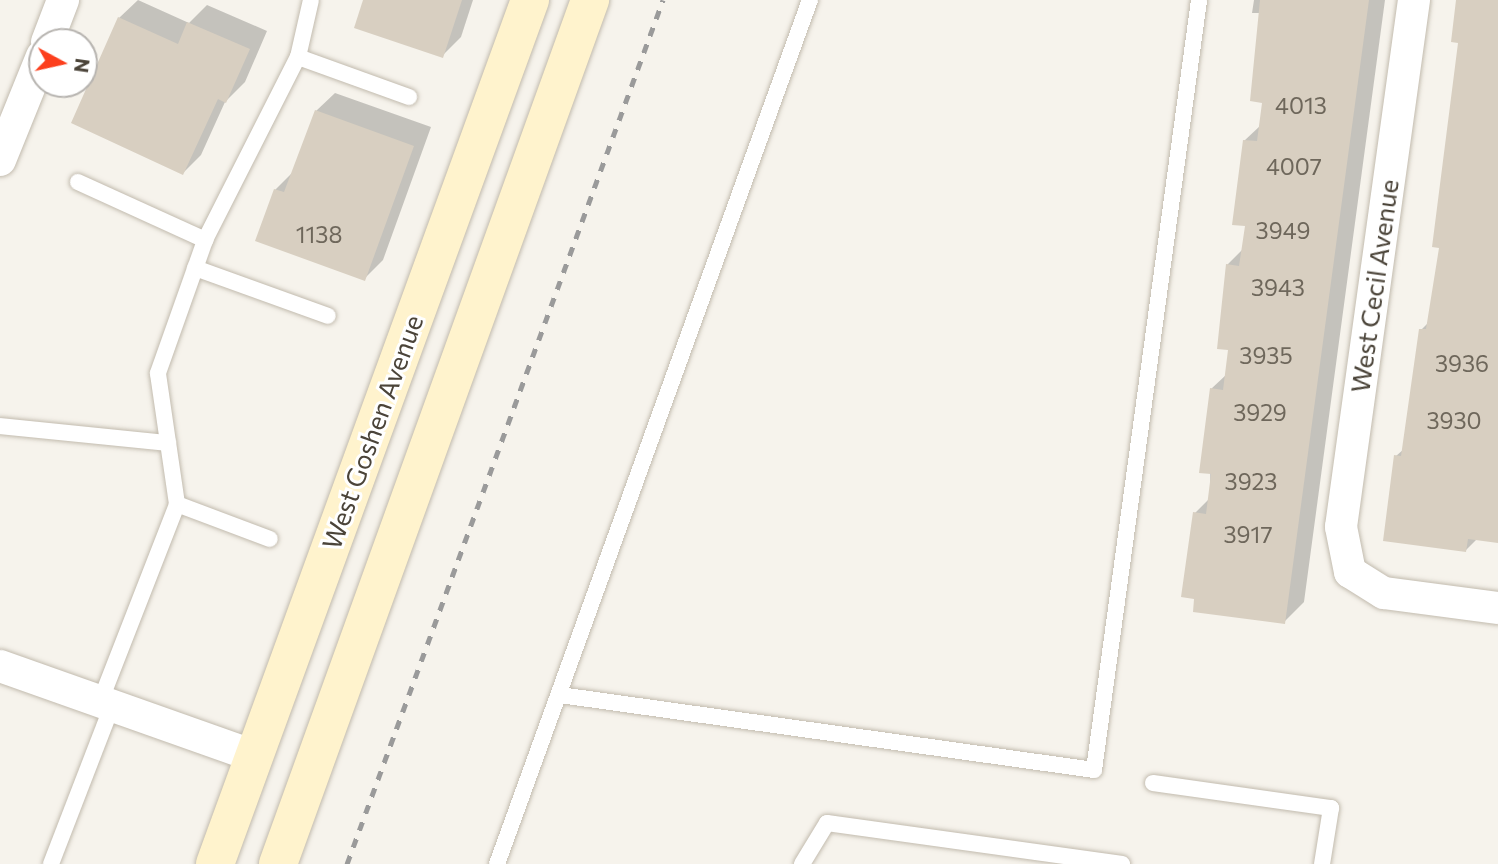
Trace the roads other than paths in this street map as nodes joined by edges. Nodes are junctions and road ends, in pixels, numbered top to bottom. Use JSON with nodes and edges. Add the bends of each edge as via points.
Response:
{"nodes":[{"id":1,"x":63,"y":0,"type":"edge"},
{"id":2,"x":309,"y":0,"type":"edge"},
{"id":3,"x":530,"y":0,"type":"edge"},
{"id":4,"x":590,"y":0,"type":"edge"},
{"id":5,"x":810,"y":0,"type":"edge"},
{"id":6,"x":1199,"y":0,"type":"edge"},
{"id":7,"x":1414,"y":0,"type":"edge"},
{"id":8,"x":52,"y":28,"type":"edge"},
{"id":9,"x":298,"y":57,"type":"junction"},
{"id":10,"x":28,"y":90,"type":"edge"},
{"id":11,"x":409,"y":97,"type":"dead end"},
{"id":12,"x":0,"y":160,"type":"edge"},
{"id":13,"x":78,"y":181,"type":"dead end"},
{"id":14,"x":205,"y":240,"type":"junction"},
{"id":15,"x":195,"y":268,"type":"junction"},
{"id":16,"x":328,"y":316,"type":"dead end"},
{"id":17,"x":0,"y":426,"type":"edge"},
{"id":18,"x":168,"y":443,"type":"junction"},
{"id":19,"x":177,"y":504,"type":"junction"},
{"id":20,"x":270,"y":539,"type":"dead end"},
{"id":21,"x":1498,"y":608,"type":"edge"},
{"id":22,"x":0,"y":666,"type":"edge"},
{"id":23,"x":560,"y":695,"type":"junction"},
{"id":24,"x":106,"y":704,"type":"junction"},
{"id":25,"x":254,"y":756,"type":"junction"},
{"id":26,"x":1153,"y":783,"type":"dead end"},
{"id":27,"x":51,"y":864,"type":"edge"},
{"id":28,"x":215,"y":864,"type":"edge"},
{"id":29,"x":278,"y":864,"type":"edge"},
{"id":30,"x":497,"y":864,"type":"edge"},
{"id":31,"x":802,"y":864,"type":"edge"},
{"id":32,"x":1122,"y":864,"type":"edge"},
{"id":33,"x":1322,"y":864,"type":"edge"}],
"edges":[{"from":1,"to":8,"type":"street"},
{"from":2,"to":9,"type":"lane"},
{"from":3,"to":25,"type":"main road","name":"West Goshen Avenue"},
{"from":4,"to":29,"type":"main road"},
{"from":5,"to":23,"type":"lane"},
{"from":6,"to":23,"type":"lane","via":[[1094,770]]},
{"from":7,"to":21,"type":"street","name":"West Cecil Avenue","via":[[1342,527],[1350,572],[1384,593]]},
{"from":9,"to":11,"type":"lane"},
{"from":9,"to":14,"type":"lane"},
{"from":10,"to":12,"type":"street"},
{"from":13,"to":14,"type":"lane"},
{"from":14,"to":15,"type":"lane"},
{"from":15,"to":16,"type":"lane"},
{"from":15,"to":18,"type":"lane","via":[[158,373]]},
{"from":17,"to":18,"type":"lane"},
{"from":18,"to":19,"type":"lane"},
{"from":19,"to":20,"type":"lane"},
{"from":19,"to":24,"type":"lane"},
{"from":22,"to":24,"type":"street"},
{"from":23,"to":30,"type":"lane"},
{"from":24,"to":25,"type":"street"},
{"from":24,"to":27,"type":"lane"},
{"from":25,"to":28,"type":"main road","name":"West Goshen Avenue"},
{"from":26,"to":33,"type":"lane","via":[[1331,808]]},
{"from":31,"to":32,"type":"lane","via":[[827,823]]}]}
